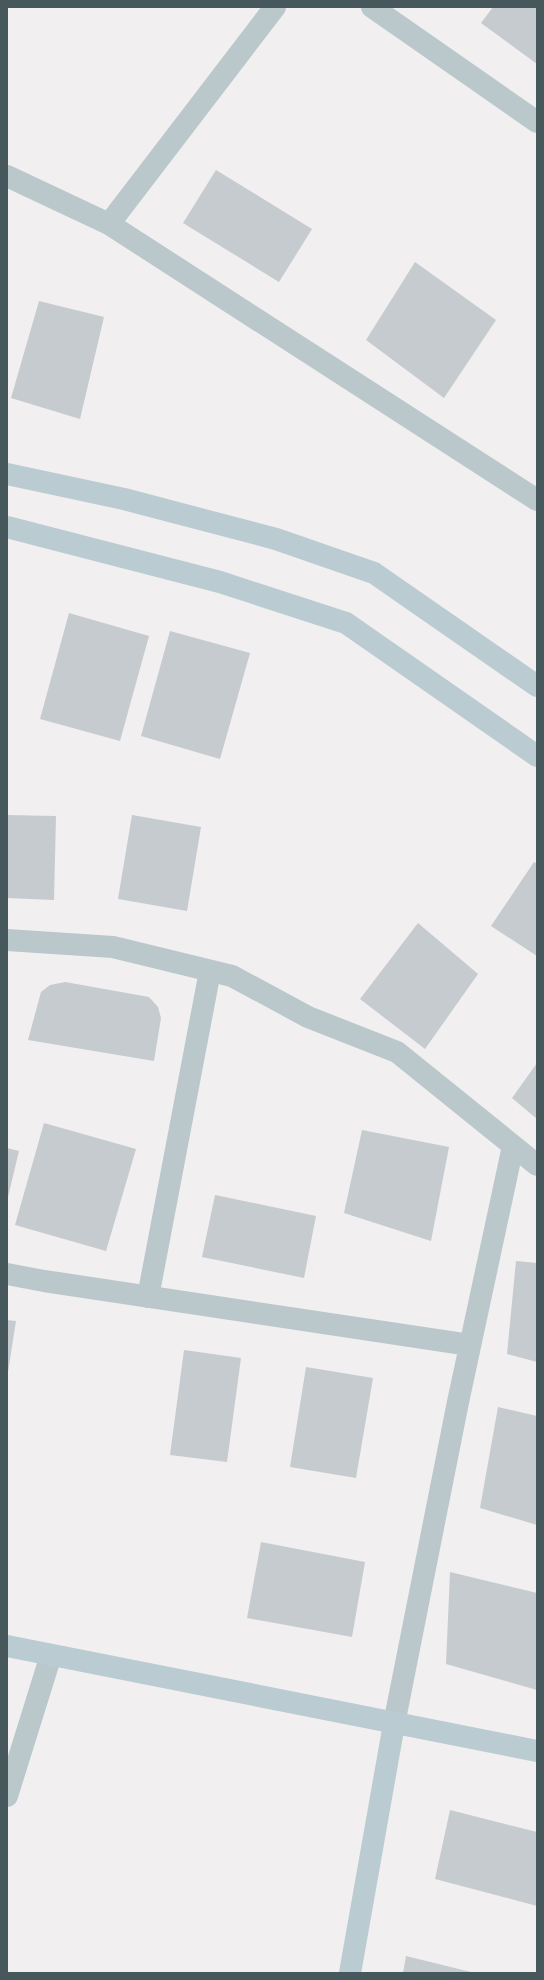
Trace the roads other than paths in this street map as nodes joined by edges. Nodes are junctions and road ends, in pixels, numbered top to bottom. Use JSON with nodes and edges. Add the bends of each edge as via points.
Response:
{"nodes":[{"id":1,"x":275,"y":7,"type":"edge"},
{"id":2,"x":372,"y":7,"type":"edge"},
{"id":3,"x":537,"y":122,"type":"edge"},
{"id":4,"x":7,"y":176,"type":"edge"},
{"id":5,"x":109,"y":224,"type":"junction"},
{"id":6,"x":7,"y":474,"type":"edge"},
{"id":7,"x":537,"y":500,"type":"edge"},
{"id":8,"x":7,"y":527,"type":"edge"},
{"id":9,"x":537,"y":686,"type":"edge"},
{"id":10,"x":537,"y":756,"type":"edge"},
{"id":11,"x":7,"y":940,"type":"edge"},
{"id":12,"x":210,"y":971,"type":"junction"},
{"id":13,"x":513,"y":1146,"type":"junction"},
{"id":14,"x":537,"y":1165,"type":"edge"},
{"id":15,"x":7,"y":1274,"type":"edge"},
{"id":16,"x":148,"y":1297,"type":"junction"},
{"id":17,"x":470,"y":1345,"type":"junction"},
{"id":18,"x":7,"y":1646,"type":"edge"},
{"id":19,"x":51,"y":1655,"type":"junction"},
{"id":20,"x":394,"y":1724,"type":"junction"},
{"id":21,"x":537,"y":1751,"type":"edge"},
{"id":22,"x":7,"y":1796,"type":"edge"},
{"id":23,"x":350,"y":1973,"type":"edge"}],
"edges":[{"from":1,"to":5,"type":"street"},
{"from":2,"to":3,"type":"street"},
{"from":4,"to":5,"type":"street"},
{"from":5,"to":7,"type":"street"},
{"from":6,"to":9,"type":"main road","via":[[124,499],[276,539],[374,573]]},
{"from":8,"to":10,"type":"main road","via":[[220,582],[346,623]]},
{"from":11,"to":12,"type":"street","via":[[113,947]]},
{"from":12,"to":13,"type":"street","via":[[232,976],[308,1017],[397,1052]]},
{"from":12,"to":16,"type":"street"},
{"from":13,"to":14,"type":"street"},
{"from":13,"to":17,"type":"street"},
{"from":15,"to":16,"type":"street"},
{"from":16,"to":17,"type":"street"},
{"from":17,"to":20,"type":"street"},
{"from":18,"to":19,"type":"main road"},
{"from":19,"to":20,"type":"main road"},
{"from":19,"to":22,"type":"street"},
{"from":20,"to":21,"type":"main road"},
{"from":20,"to":23,"type":"main road"}]}
